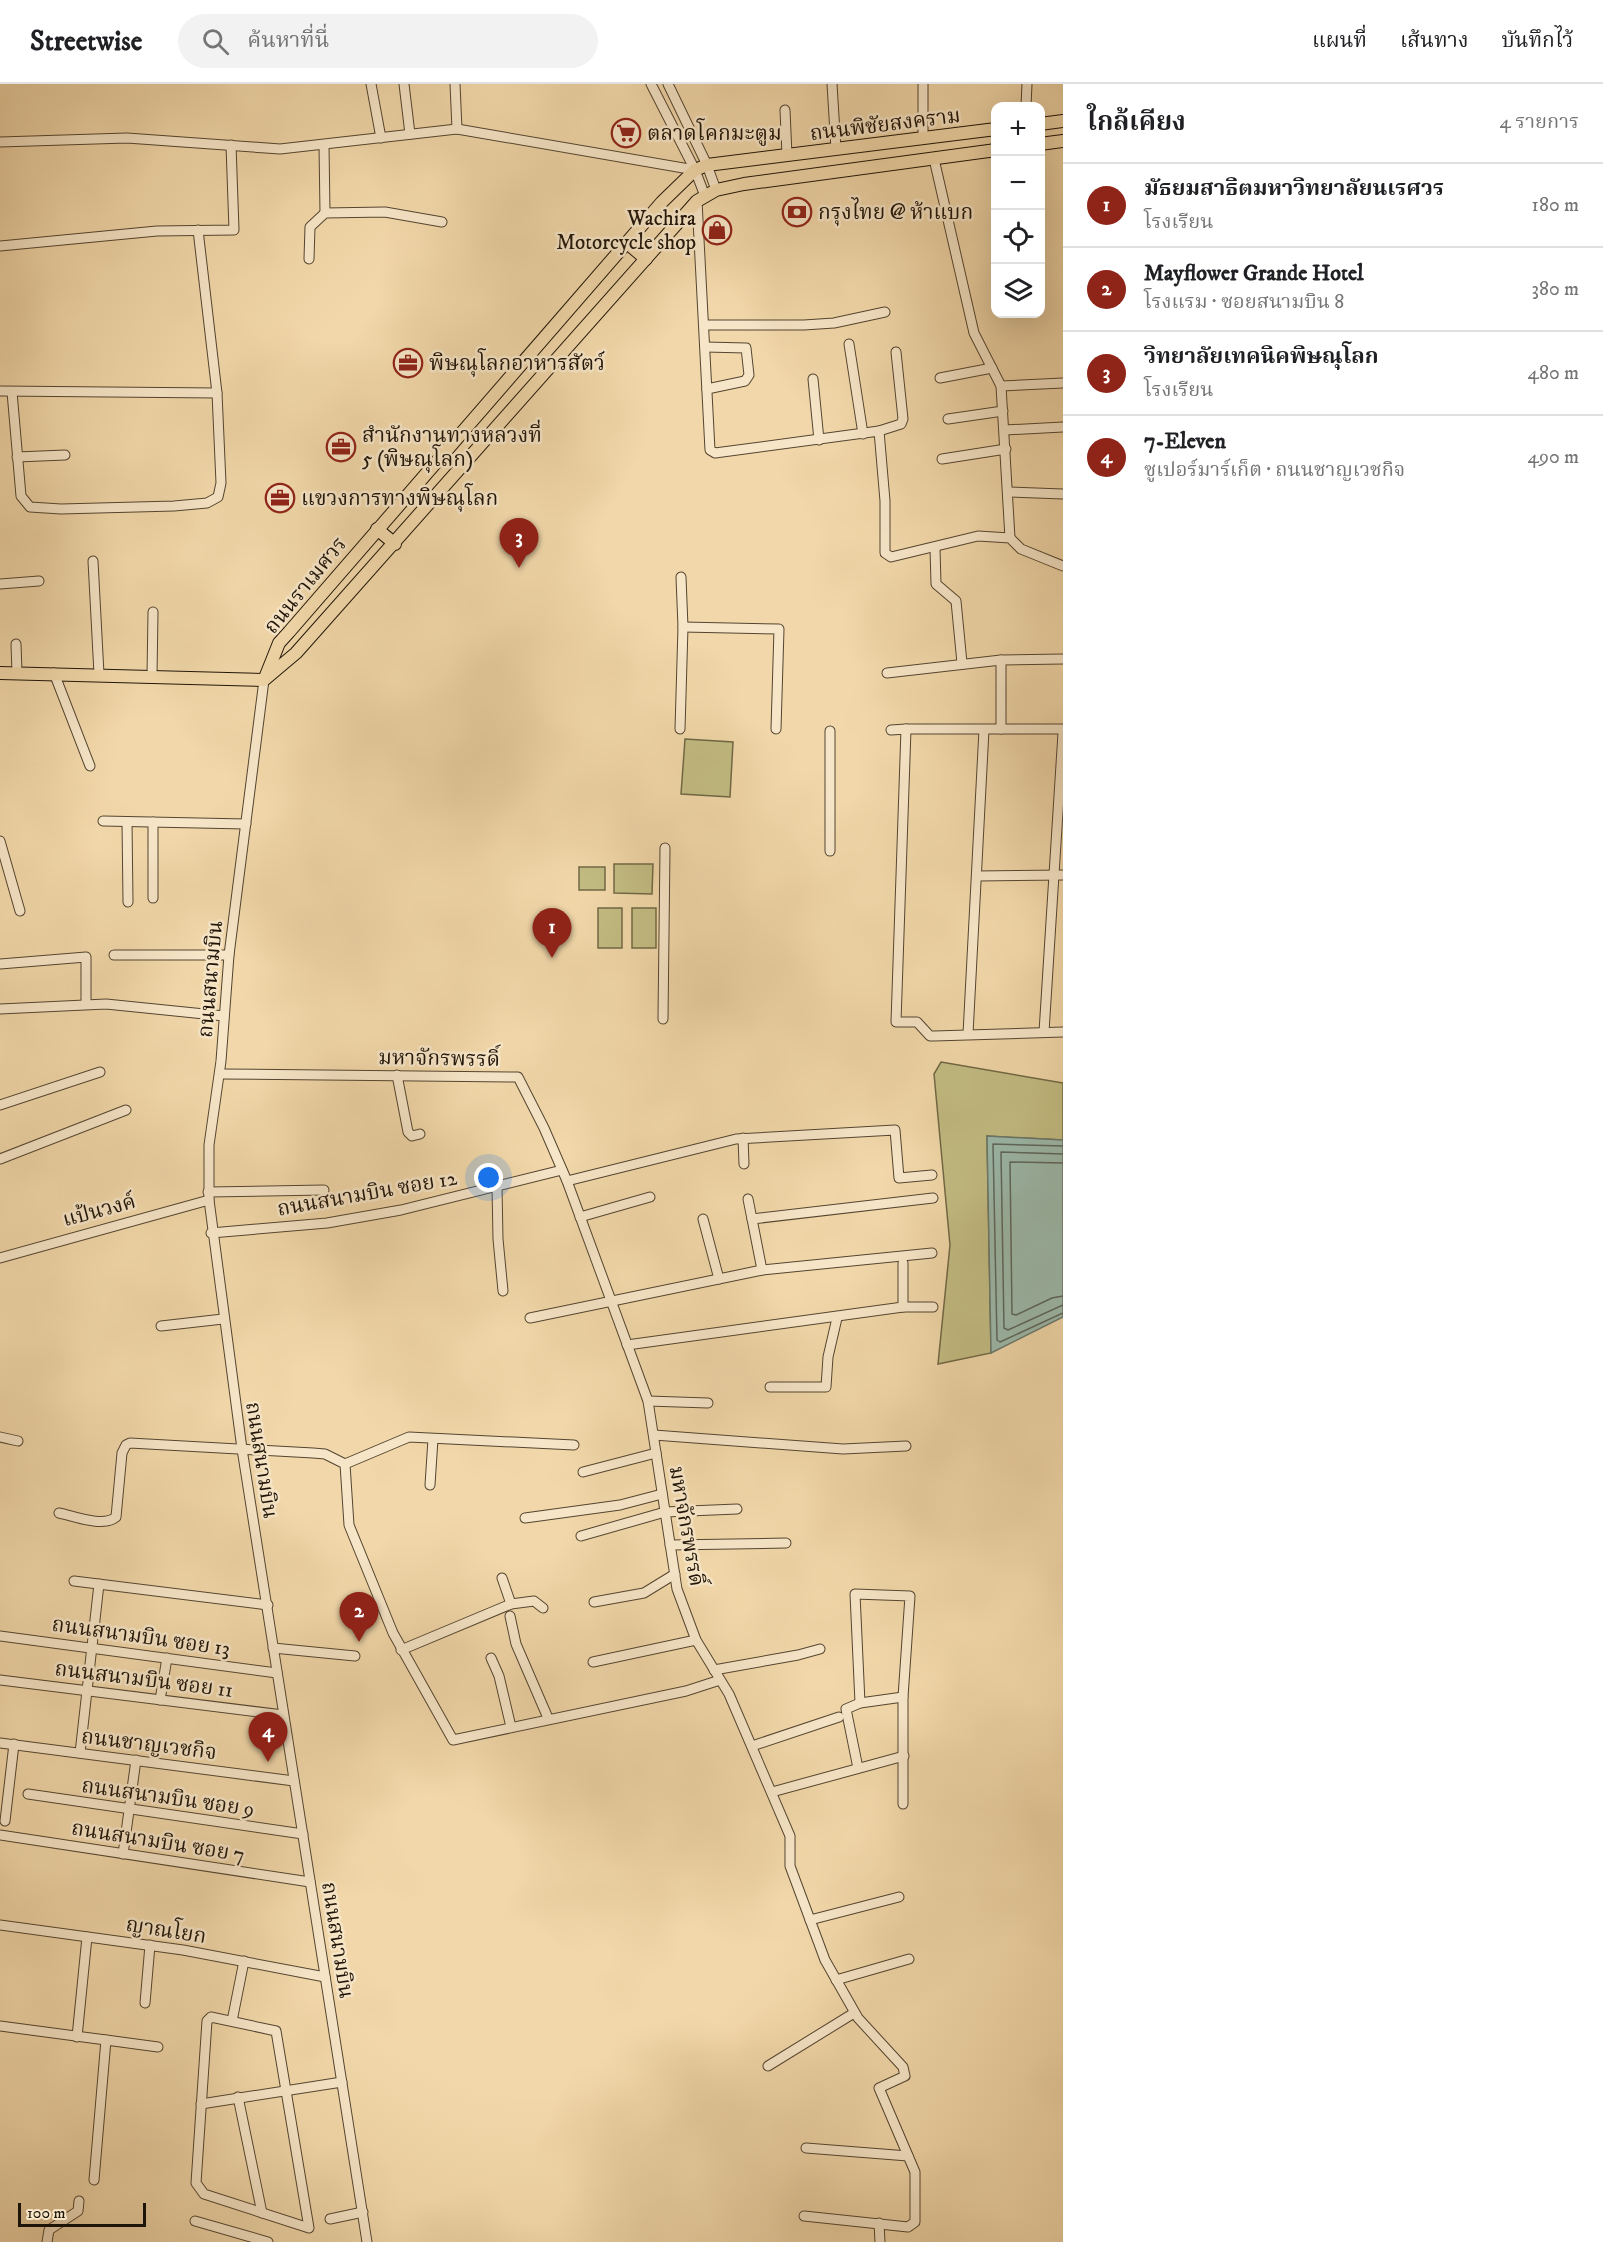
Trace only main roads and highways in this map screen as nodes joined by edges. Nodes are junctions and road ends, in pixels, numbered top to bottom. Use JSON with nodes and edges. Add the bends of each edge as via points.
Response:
{"nodes":[{"id":1,"x":1063,"y":121,"type":"edge"},
{"id":2,"x":1045,"y":123,"type":"edge"},
{"id":3,"x":991,"y":130,"type":"edge"},
{"id":4,"x":1063,"y":141,"type":"edge"},
{"id":5,"x":1045,"y":143,"type":"edge"},
{"id":6,"x":991,"y":151,"type":"edge"},
{"id":7,"x":701,"y":168,"type":"joint"},
{"id":8,"x":706,"y":196,"type":"joint"},
{"id":9,"x":627,"y":243,"type":"junction"},
{"id":10,"x":646,"y":259,"type":"junction"},
{"id":11,"x":376,"y":529,"type":"junction"},
{"id":12,"x":395,"y":544,"type":"junction"},
{"id":13,"x":0,"y":673,"type":"edge"},
{"id":14,"x":264,"y":680,"type":"junction"}],
"edges":[{"from":1,"to":2,"type":"main road"},
{"from":3,"to":7,"type":"main road","name":"ถนนพิชัยสงคราม"},
{"from":4,"to":5,"type":"main road"},
{"from":6,"to":8,"type":"main road","name":"ถนนพิชัยสงคราม"},
{"from":7,"to":9,"type":"main road","name":"ถนนราเมศวร","via":[[679,184]]},
{"from":8,"to":10,"type":"main road","name":"ถนนราเมศวร"},
{"from":9,"to":10,"type":"main road"},
{"from":9,"to":11,"type":"main road","name":"ถนนราเมศวร"},
{"from":10,"to":12,"type":"main road","name":"ถนนราเมศวร"},
{"from":11,"to":12,"type":"main road"},
{"from":11,"to":14,"type":"main road","name":"ถนนราเมศวร","via":[[279,644]]},
{"from":12,"to":14,"type":"main road","name":"ถนนราเมศวร","via":[[296,653]]},
{"from":13,"to":14,"type":"main road"}]}
